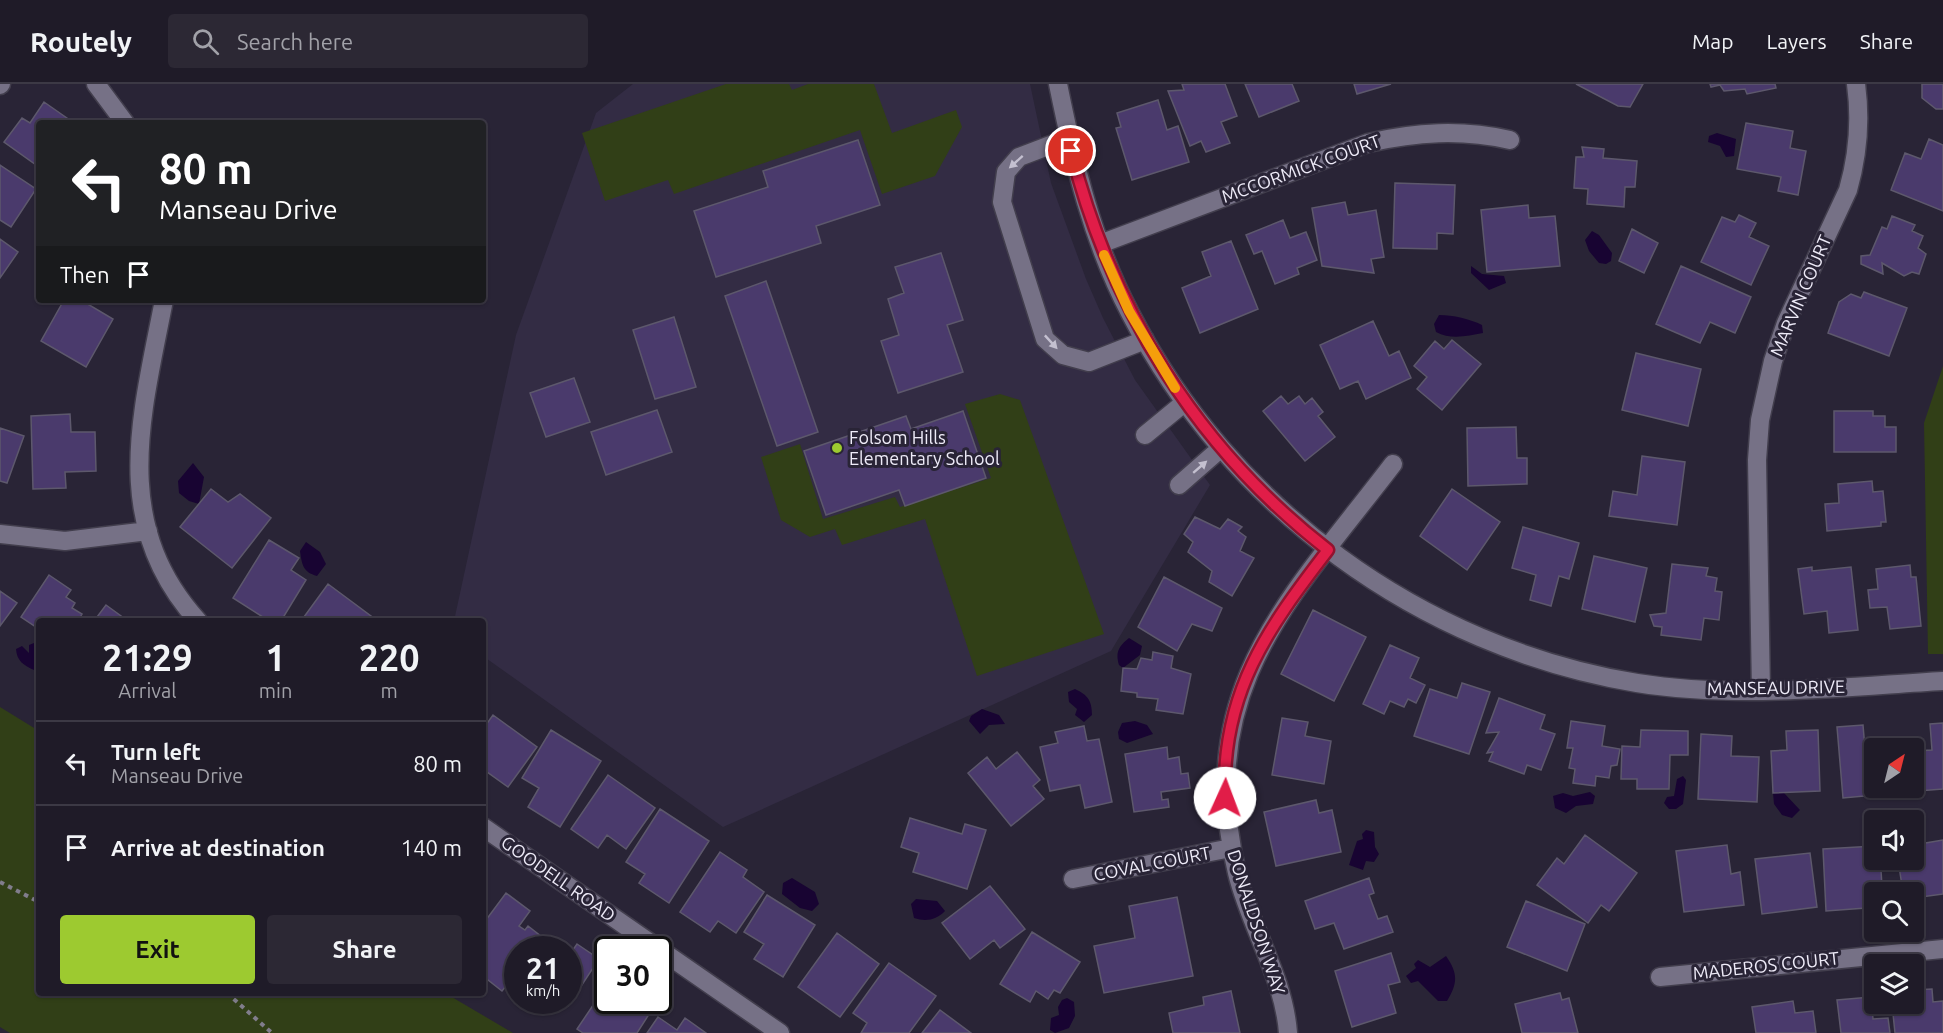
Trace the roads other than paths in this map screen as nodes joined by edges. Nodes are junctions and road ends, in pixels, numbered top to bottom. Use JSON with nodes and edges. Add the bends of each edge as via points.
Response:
{"nodes":[{"id":1,"x":96,"y":84,"type":"edge"},
{"id":2,"x":1058,"y":84,"type":"edge"},
{"id":3,"x":1856,"y":84,"type":"edge"},
{"id":4,"x":123,"y":120,"type":"edge"},
{"id":5,"x":1069,"y":138,"type":"junction"},
{"id":6,"x":1510,"y":140,"type":"dead end"},
{"id":7,"x":1100,"y":244,"type":"junction"},
{"id":8,"x":163,"y":303,"type":"edge"},
{"id":9,"x":1145,"y":340,"type":"junction"},
{"id":10,"x":1184,"y":403,"type":"junction"},
{"id":11,"x":1145,"y":435,"type":"dead end"},
{"id":12,"x":1220,"y":449,"type":"junction"},
{"id":13,"x":1393,"y":464,"type":"dead end"},
{"id":14,"x":1179,"y":485,"type":"dead end"},
{"id":15,"x":148,"y":531,"type":"junction"},
{"id":16,"x":0,"y":534,"type":"edge"},
{"id":17,"x":1328,"y":550,"type":"junction"},
{"id":18,"x":196,"y":618,"type":"edge"},
{"id":19,"x":1943,"y":681,"type":"edge"},
{"id":20,"x":1761,"y":692,"type":"junction"},
{"id":21,"x":486,"y":829,"type":"edge"},
{"id":22,"x":1231,"y":848,"type":"junction"},
{"id":23,"x":1073,"y":879,"type":"dead end"},
{"id":24,"x":1943,"y":948,"type":"edge"},
{"id":25,"x":1660,"y":977,"type":"dead end"},
{"id":26,"x":780,"y":1033,"type":"edge"},
{"id":27,"x":1288,"y":1033,"type":"edge"}],
"edges":[{"from":1,"to":4,"type":"street"},
{"from":2,"to":5,"type":"street","name":"MANSEAU DRIVE"},
{"from":3,"to":20,"type":"street","name":"MARVIN COURT","via":[[1859,127],[1854,170],[1786,323],[1760,420],[1757,460]]},
{"from":5,"to":7,"type":"street","name":"MANSEAU DRIVE"},
{"from":5,"to":9,"type":"street","one_way":true,"via":[[1019,157],[1006,172],[1002,202],[1045,339],[1063,355],[1089,362]]},
{"from":6,"to":7,"type":"street","name":"MCCORMICK COURT","via":[[1439,132],[1368,143]]},
{"from":7,"to":9,"type":"street","name":"MANSEAU DRIVE"},
{"from":8,"to":15,"type":"street","via":[[138,444],[138,479]]},
{"from":9,"to":10,"type":"street","name":"MANSEAU DRIVE"},
{"from":10,"to":11,"type":"street"},
{"from":10,"to":12,"type":"street","name":"MANSEAU DRIVE"},
{"from":14,"to":12,"type":"street","one_way":true},
{"from":12,"to":17,"type":"street","name":"MANSEAU DRIVE","via":[[1256,487]]},
{"from":13,"to":17,"type":"street","name":"DONALDSON WAY"},
{"from":15,"to":16,"type":"street","via":[[64,541]]},
{"from":15,"to":18,"type":"street","via":[[174,588]]},
{"from":17,"to":20,"type":"street","name":"MANSEAU DRIVE","via":[[1410,604],[1520,653],[1590,674],[1638,683]]},
{"from":17,"to":22,"type":"street","name":"DONALDSON WAY","via":[[1262,642],[1242,687],[1230,734],[1225,782]]},
{"from":19,"to":20,"type":"street","name":"MANSEAU DRIVE"},
{"from":21,"to":26,"type":"street","name":"GOODELL ROAD"},
{"from":22,"to":23,"type":"street","name":"COVAL COURT"},
{"from":22,"to":27,"type":"street","name":"DONALDSON WAY","via":[[1278,990]]},
{"from":24,"to":25,"type":"street","name":"MADEROS COURT"}]}
